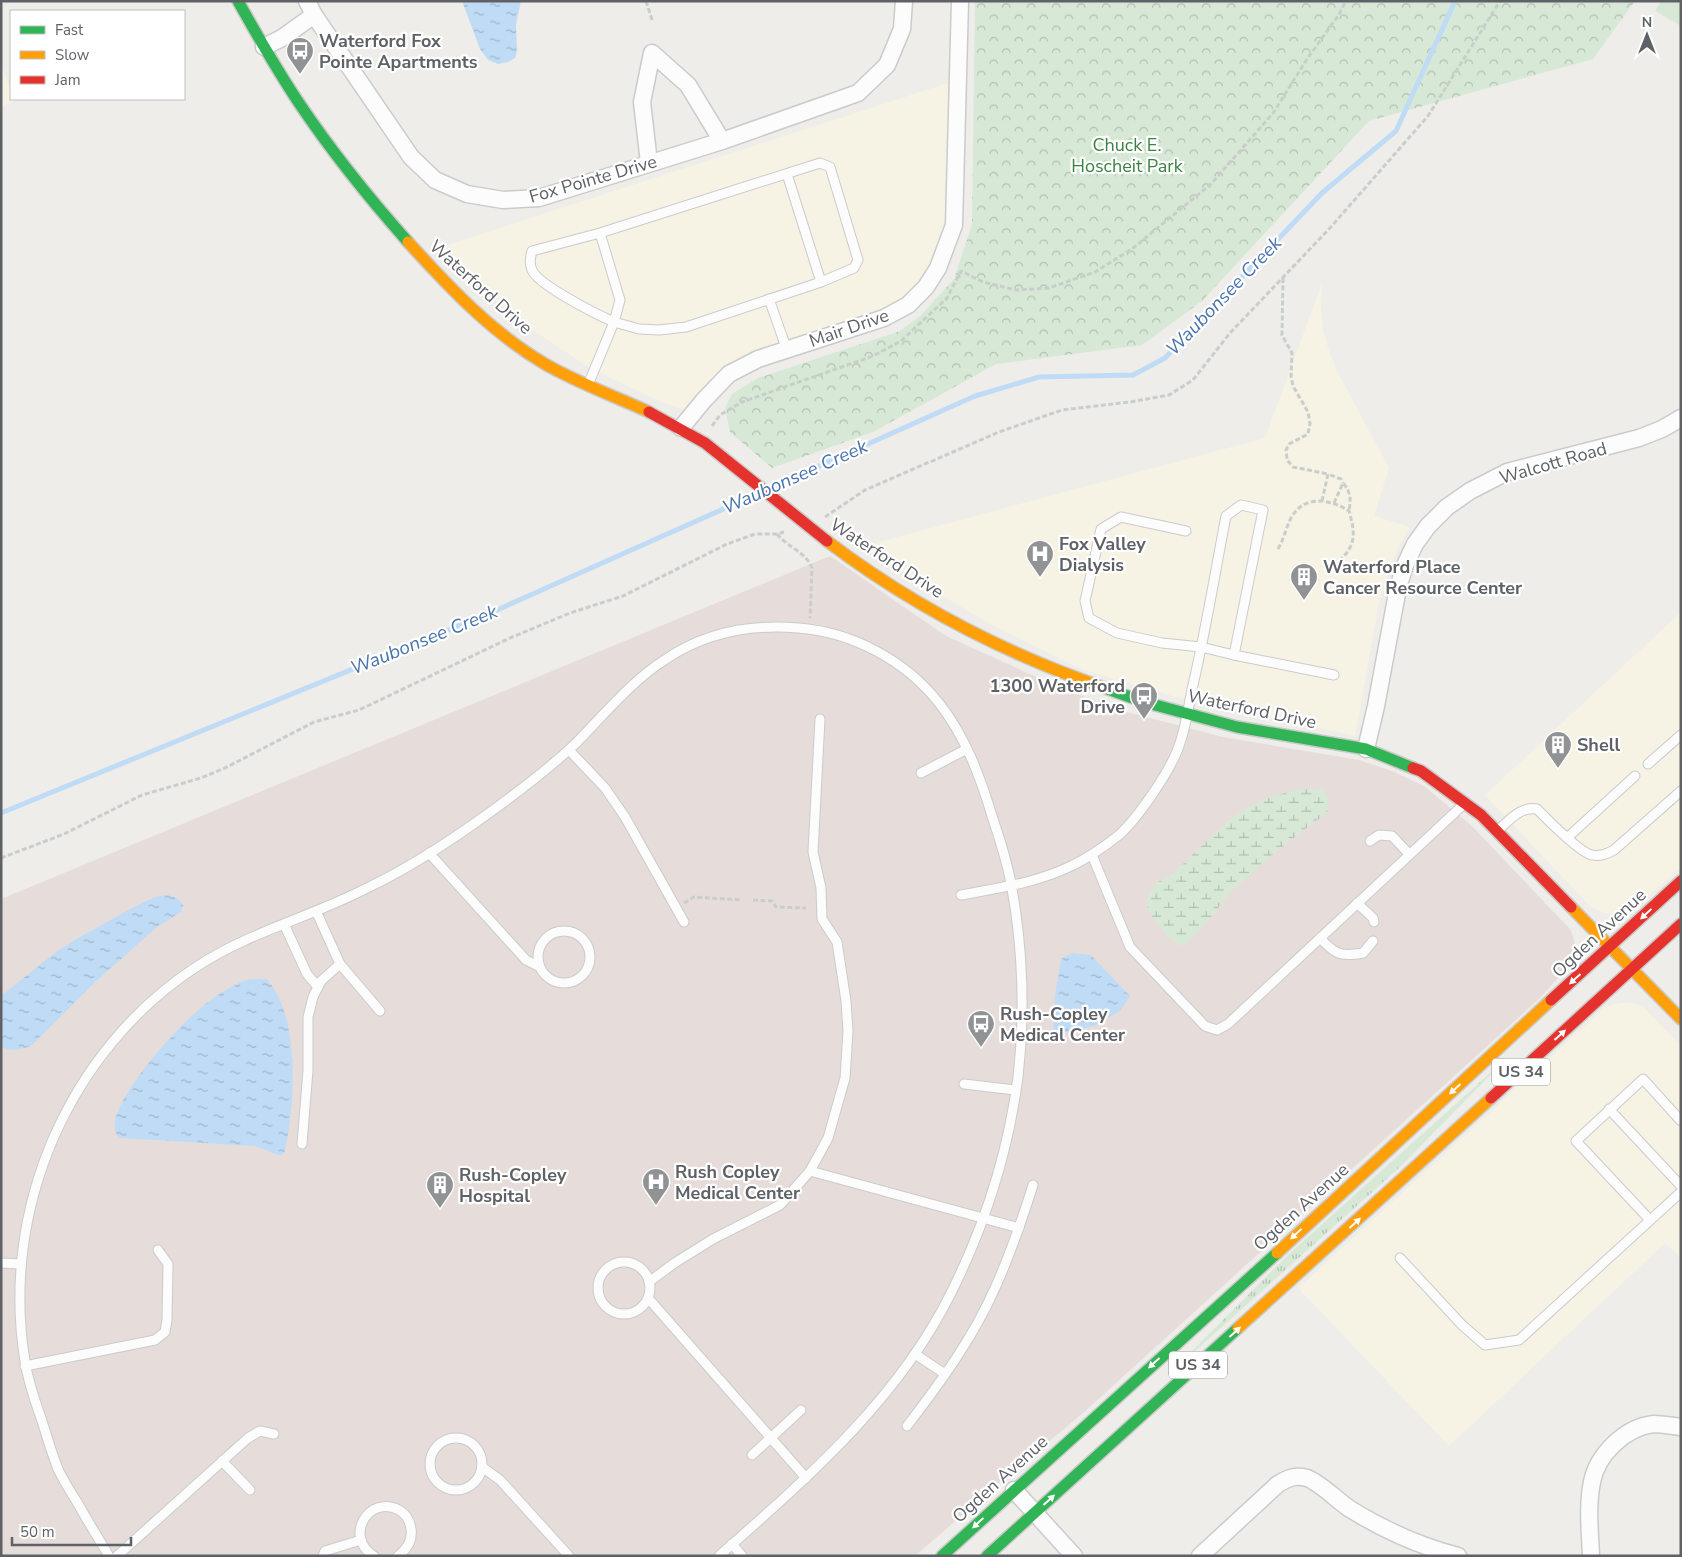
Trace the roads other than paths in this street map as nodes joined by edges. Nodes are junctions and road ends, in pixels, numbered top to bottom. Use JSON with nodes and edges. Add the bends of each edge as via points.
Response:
{"nodes":[{"id":1,"x":238,"y":1,"type":"edge"},
{"id":2,"x":904,"y":1,"type":"edge"},
{"id":3,"x":960,"y":1,"type":"edge"},
{"id":4,"x":310,"y":8,"type":"edge"},
{"id":5,"x":264,"y":47,"type":"junction"},
{"id":6,"x":722,"y":141,"type":"junction"},
{"id":7,"x":649,"y":163,"type":"junction"},
{"id":8,"x":787,"y":174,"type":"junction"},
{"id":9,"x":600,"y":233,"type":"junction"},
{"id":10,"x":821,"y":282,"type":"junction"},
{"id":11,"x":769,"y":299,"type":"junction"},
{"id":12,"x":614,"y":322,"type":"junction"},
{"id":13,"x":787,"y":350,"type":"junction"},
{"id":14,"x":588,"y":385,"type":"junction"},
{"id":15,"x":1681,"y":418,"type":"edge"},
{"id":16,"x":681,"y":428,"type":"junction"},
{"id":17,"x":1186,"y":531,"type":"dead end"},
{"id":18,"x":1201,"y":647,"type":"junction"},
{"id":19,"x":1234,"y":655,"type":"junction"},
{"id":20,"x":1334,"y":675,"type":"dead end"},
{"id":21,"x":1188,"y":715,"type":"junction"},
{"id":22,"x":820,"y":719,"type":"dead end"},
{"id":23,"x":1681,"y":735,"type":"edge"},
{"id":24,"x":967,"y":748,"type":"junction"},
{"id":25,"x":1366,"y":749,"type":"junction"},
{"id":26,"x":569,"y":750,"type":"junction"},
{"id":27,"x":1648,"y":764,"type":"dead end"},
{"id":28,"x":921,"y":773,"type":"dead end"},
{"id":29,"x":1635,"y":776,"type":"dead end"},
{"id":30,"x":1681,"y":791,"type":"edge"},
{"id":31,"x":1466,"y":803,"type":"junction"},
{"id":32,"x":1497,"y":832,"type":"junction"},
{"id":33,"x":1568,"y":838,"type":"junction"},
{"id":34,"x":1370,"y":841,"type":"dead end"},
{"id":35,"x":428,"y":853,"type":"junction"},
{"id":36,"x":1409,"y":854,"type":"junction"},
{"id":37,"x":1092,"y":855,"type":"junction"},
{"id":38,"x":1681,"y":881,"type":"edge"},
{"id":39,"x":1012,"y":886,"type":"junction"},
{"id":40,"x":961,"y":895,"type":"dead end"},
{"id":41,"x":1357,"y":903,"type":"junction"},
{"id":42,"x":316,"y":910,"type":"junction"},
{"id":43,"x":684,"y":922,"type":"dead end"},
{"id":44,"x":1374,"y":922,"type":"dead end"},
{"id":45,"x":284,"y":924,"type":"junction"},
{"id":46,"x":1681,"y":924,"type":"edge"},
{"id":47,"x":1320,"y":938,"type":"junction"},
{"id":48,"x":1373,"y":941,"type":"dead end"},
{"id":49,"x":1610,"y":946,"type":"junction"},
{"id":50,"x":340,"y":964,"type":"junction"},
{"id":51,"x":538,"y":966,"type":"junction"},
{"id":52,"x":1633,"y":969,"type":"junction"},
{"id":53,"x":318,"y":987,"type":"junction"},
{"id":54,"x":380,"y":1011,"type":"dead end"},
{"id":55,"x":1681,"y":1019,"type":"edge"},
{"id":56,"x":964,"y":1084,"type":"dead end"},
{"id":57,"x":1015,"y":1090,"type":"junction"},
{"id":58,"x":1609,"y":1109,"type":"junction"},
{"id":59,"x":1681,"y":1121,"type":"edge"},
{"id":60,"x":302,"y":1144,"type":"dead end"},
{"id":61,"x":810,"y":1172,"type":"junction"},
{"id":62,"x":1033,"y":1185,"type":"dead end"},
{"id":63,"x":1681,"y":1186,"type":"edge"},
{"id":64,"x":1681,"y":1192,"type":"edge"},
{"id":65,"x":984,"y":1218,"type":"junction"},
{"id":66,"x":1650,"y":1220,"type":"junction"},
{"id":67,"x":1019,"y":1228,"type":"junction"},
{"id":68,"x":158,"y":1250,"type":"dead end"},
{"id":69,"x":1400,"y":1258,"type":"dead end"},
{"id":70,"x":1,"y":1263,"type":"edge"},
{"id":71,"x":21,"y":1264,"type":"junction"},
{"id":72,"x":649,"y":1282,"type":"junction"},
{"id":73,"x":648,"y":1298,"type":"junction"},
{"id":74,"x":916,"y":1354,"type":"junction"},
{"id":75,"x":25,"y":1366,"type":"junction"},
{"id":76,"x":945,"y":1374,"type":"junction"},
{"id":77,"x":801,"y":1410,"type":"dead end"},
{"id":78,"x":907,"y":1426,"type":"dead end"},
{"id":79,"x":1681,"y":1427,"type":"edge"},
{"id":80,"x":274,"y":1434,"type":"dead end"},
{"id":81,"x":770,"y":1437,"type":"junction"},
{"id":82,"x":752,"y":1455,"type":"dead end"},
{"id":83,"x":222,"y":1461,"type":"junction"},
{"id":84,"x":482,"y":1467,"type":"junction"},
{"id":85,"x":806,"y":1478,"type":"junction"},
{"id":86,"x":250,"y":1490,"type":"dead end"},
{"id":87,"x":1014,"y":1490,"type":"junction"},
{"id":88,"x":1035,"y":1513,"type":"junction"},
{"id":89,"x":361,"y":1540,"type":"junction"},
{"id":90,"x":732,"y":1544,"type":"junction"},
{"id":91,"x":109,"y":1556,"type":"edge"},
{"id":92,"x":118,"y":1556,"type":"edge"},
{"id":93,"x":323,"y":1556,"type":"edge"},
{"id":94,"x":374,"y":1556,"type":"edge"},
{"id":95,"x":398,"y":1556,"type":"edge"},
{"id":96,"x":569,"y":1556,"type":"edge"},
{"id":97,"x":719,"y":1556,"type":"edge"},
{"id":98,"x":742,"y":1556,"type":"edge"},
{"id":99,"x":942,"y":1556,"type":"edge"},
{"id":100,"x":987,"y":1556,"type":"edge"},
{"id":101,"x":1074,"y":1556,"type":"edge"},
{"id":102,"x":1200,"y":1556,"type":"edge"},
{"id":103,"x":1458,"y":1556,"type":"edge"},
{"id":104,"x":1591,"y":1556,"type":"edge"}],
"edges":[{"from":1,"to":5,"type":"main road","name":"Waterford Drive"},
{"from":2,"to":6,"type":"street","name":"Fox Pointe Drive","via":[[902,29],[887,65],[858,93]]},
{"from":3,"to":13,"type":"street","name":"Mair Drive","via":[[954,225],[938,268],[908,306],[884,318]]},
{"from":4,"to":5,"type":"street","via":[[282,38]]},
{"from":4,"to":7,"type":"street","name":"Fox Pointe Drive","via":[[411,157],[435,180],[467,194],[503,200],[539,198]]},
{"from":5,"to":14,"type":"main road","name":"Waterford Drive","via":[[331,148],[413,249],[485,320],[515,344],[545,364]]},
{"from":6,"to":7,"type":"street","name":"Fox Pointe Drive"},
{"from":6,"to":7,"type":"street","via":[[688,85],[652,53],[642,102]]},
{"from":8,"to":9,"type":"lane"},
{"from":8,"to":10,"type":"lane"},
{"from":8,"to":10,"type":"lane","via":[[820,162],[830,166],[858,260],[854,268]]},
{"from":9,"to":12,"type":"lane","via":[[620,300]]},
{"from":9,"to":12,"type":"lane","via":[[532,252],[530,260],[532,272],[557,291]]},
{"from":10,"to":11,"type":"lane"},
{"from":11,"to":12,"type":"lane","via":[[686,328],[638,329]]},
{"from":11,"to":13,"type":"lane"},
{"from":12,"to":14,"type":"lane"},
{"from":13,"to":16,"type":"street","name":"Mair Drive","via":[[758,359],[729,374]]},
{"from":14,"to":16,"type":"main road","name":"Waterford Drive"},
{"from":15,"to":25,"type":"street","name":"Walcott Road","via":[[1639,438],[1506,472],[1470,491],[1428,526],[1408,558],[1398,588]]},
{"from":16,"to":21,"type":"main road","name":"Waterford Drive","via":[[719,453],[852,560],[906,595],[992,642],[1067,675]]},
{"from":17,"to":18,"type":"lane","via":[[1121,517],[1101,529],[1085,601],[1089,618],[1117,633]]},
{"from":18,"to":19,"type":"lane"},
{"from":18,"to":19,"type":"lane","via":[[1226,516],[1241,505],[1263,510]]},
{"from":18,"to":21,"type":"lane"},
{"from":19,"to":20,"type":"lane"},
{"from":21,"to":25,"type":"main road","name":"Waterford Drive"},
{"from":21,"to":37,"type":"lane","via":[[1177,751],[1156,788],[1120,834]]},
{"from":22,"to":61,"type":"lane","via":[[813,852],[821,888],[822,919],[839,950],[848,1032],[845,1078],[828,1138]]},
{"from":23,"to":27,"type":"lane"},
{"from":24,"to":26,"type":"lane","via":[[939,703],[894,662],[854,640],[826,632],[767,627],[731,631],[697,642],[663,660]]},
{"from":24,"to":28,"type":"lane"},
{"from":24,"to":39,"type":"lane","via":[[988,801]]},
{"from":25,"to":31,"type":"main road","name":"Waterford Drive","via":[[1421,770]]},
{"from":26,"to":35,"type":"lane","via":[[500,805]]},
{"from":26,"to":43,"type":"lane","via":[[605,788],[625,817]]},
{"from":29,"to":33,"type":"lane"},
{"from":30,"to":33,"type":"lane","via":[[1604,856],[1591,856]]},
{"from":31,"to":32,"type":"main road","name":"Waterford Drive"},
{"from":31,"to":36,"type":"lane"},
{"from":32,"to":33,"type":"lane","via":[[1514,816],[1529,808],[1537,809]]},
{"from":32,"to":49,"type":"main road","name":"Waterford Drive"},
{"from":34,"to":36,"type":"lane","via":[[1379,835],[1392,836]]},
{"from":35,"to":42,"type":"lane","via":[[366,889]]},
{"from":35,"to":51,"type":"lane","via":[[526,960]]},
{"from":36,"to":41,"type":"lane"},
{"from":37,"to":39,"type":"lane","via":[[1046,877]]},
{"from":37,"to":47,"type":"lane","via":[[1130,946],[1204,1026],[1217,1030],[1228,1024]]},
{"from":38,"to":49,"type":"main road","name":"Ogden Avenue","number":"US 34","one_way":true},
{"from":39,"to":40,"type":"lane"},
{"from":39,"to":57,"type":"lane","via":[[1021,981],[1021,1028]]},
{"from":41,"to":44,"type":"lane"},
{"from":41,"to":47,"type":"lane"},
{"from":42,"to":45,"type":"lane"},
{"from":42,"to":50,"type":"lane"},
{"from":45,"to":53,"type":"lane","via":[[302,966]]},
{"from":45,"to":71,"type":"lane","via":[[221,951],[180,978],[115,1038],[79,1087],[42,1166],[30,1203]]},
{"from":46,"to":52,"type":"main road","number":"US 34"},
{"from":47,"to":48,"type":"lane","via":[[1332,951],[1340,954],[1363,953]]},
{"from":49,"to":52,"type":"main road","name":"Waterford Drive"},
{"from":49,"to":87,"type":"main road","name":"Ogden Avenue","number":"US 34","one_way":true},
{"from":50,"to":53,"type":"lane"},
{"from":50,"to":54,"type":"lane"},
{"from":51,"to":51,"type":"lane","via":[[537,957],[543,941],[557,932],[574,933],[586,944],[589,952],[590,960],[582,976],[566,984],[549,979]]},
{"from":52,"to":55,"type":"main road","name":"Waterford Drive"},
{"from":88,"to":52,"type":"main road","number":"US 34","one_way":true},
{"from":53,"to":60,"type":"lane","via":[[308,1017],[308,1070]]},
{"from":56,"to":57,"type":"lane"},
{"from":57,"to":65,"type":"lane","via":[[1004,1151]]},
{"from":58,"to":59,"type":"lane","via":[[1643,1079]]},
{"from":58,"to":63,"type":"lane"},
{"from":58,"to":66,"type":"lane","via":[[1576,1141]]},
{"from":61,"to":65,"type":"lane"},
{"from":61,"to":72,"type":"lane","via":[[780,1205],[713,1239]]},
{"from":62,"to":67,"type":"lane"},
{"from":64,"to":66,"type":"lane"},
{"from":65,"to":67,"type":"lane"},
{"from":65,"to":74,"type":"lane","via":[[948,1300]]},
{"from":66,"to":69,"type":"lane","via":[[1519,1340],[1485,1345]]},
{"from":67,"to":76,"type":"lane","via":[[995,1289]]},
{"from":68,"to":75,"type":"lane","via":[[168,1264],[165,1332],[155,1340]]},
{"from":70,"to":71,"type":"lane"},
{"from":71,"to":75,"type":"lane","via":[[20,1332]]},
{"from":72,"to":73,"type":"lane"},
{"from":72,"to":73,"type":"lane","via":[[640,1268],[624,1262],[615,1264],[602,1274],[598,1290],[604,1306],[619,1314],[636,1311]]},
{"from":73,"to":81,"type":"lane"},
{"from":74,"to":76,"type":"lane"},
{"from":74,"to":85,"type":"lane","via":[[855,1430]]},
{"from":75,"to":91,"type":"lane","via":[[59,1473]]},
{"from":76,"to":78,"type":"lane"},
{"from":77,"to":81,"type":"lane"},
{"from":79,"to":104,"type":"street","via":[[1653,1424],[1636,1429],[1607,1451],[1597,1465],[1589,1500]]},
{"from":80,"to":83,"type":"lane","via":[[260,1431]]},
{"from":81,"to":82,"type":"lane"},
{"from":81,"to":85,"type":"lane"},
{"from":83,"to":86,"type":"lane"},
{"from":83,"to":92,"type":"lane"},
{"from":84,"to":84,"type":"lane","via":[[478,1450],[464,1439],[455,1438],[439,1444],[430,1460],[433,1476],[444,1487],[452,1489],[468,1487]]},
{"from":84,"to":96,"type":"lane","via":[[500,1480]]},
{"from":85,"to":90,"type":"lane"},
{"from":87,"to":88,"type":"street"},
{"from":87,"to":99,"type":"main road","name":"Ogden Avenue","number":"US 34","one_way":true},
{"from":88,"to":100,"type":"main road","number":"US 34"},
{"from":88,"to":101,"type":"street"},
{"from":89,"to":93,"type":"lane","via":[[325,1551]]},
{"from":89,"to":94,"type":"lane","via":[[365,1549]]},
{"from":89,"to":95,"type":"lane","via":[[365,1517],[371,1511],[394,1508],[407,1518],[412,1534],[410,1543]]},
{"from":90,"to":97,"type":"lane"},
{"from":90,"to":98,"type":"lane"},
{"from":102,"to":103,"type":"street","via":[[1278,1484],[1298,1476],[1309,1479],[1383,1528],[1413,1542]]}]}
